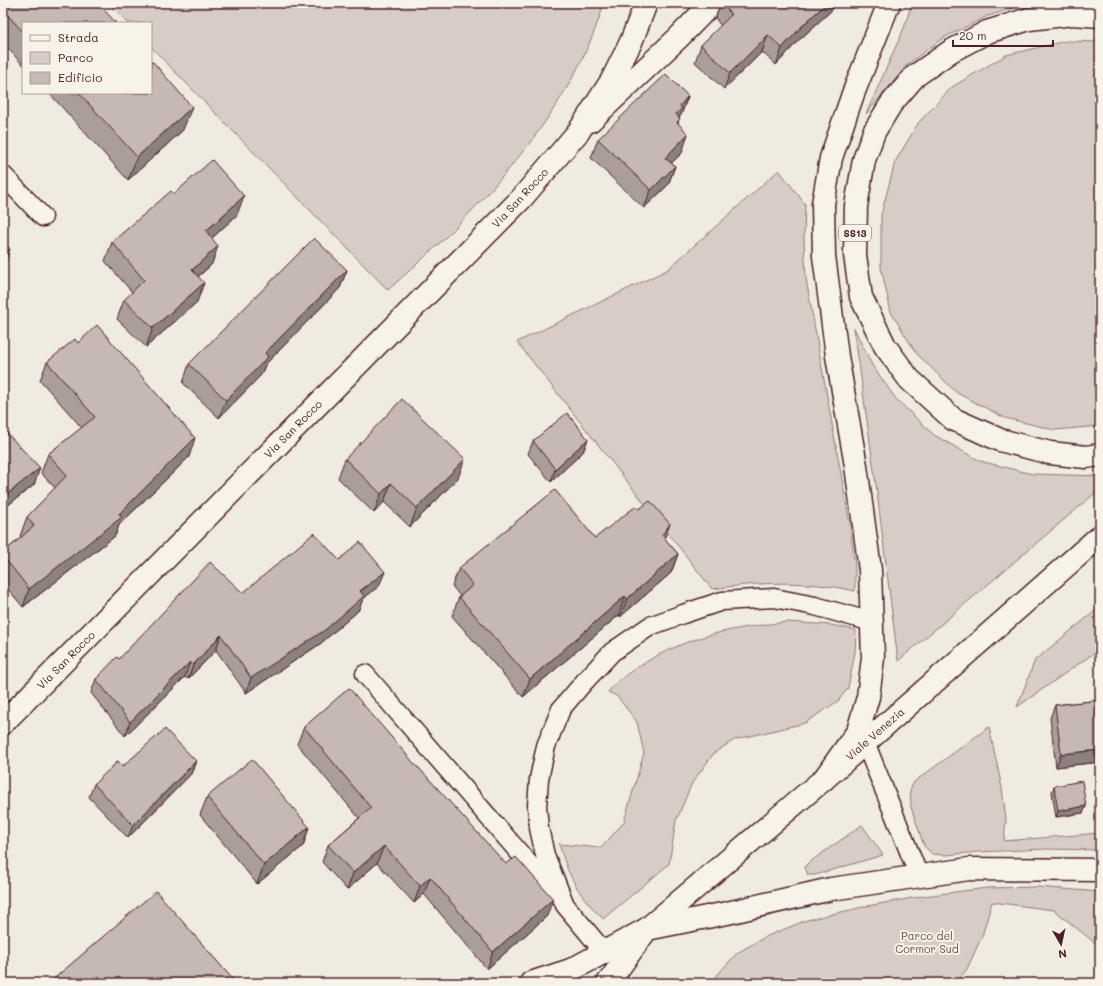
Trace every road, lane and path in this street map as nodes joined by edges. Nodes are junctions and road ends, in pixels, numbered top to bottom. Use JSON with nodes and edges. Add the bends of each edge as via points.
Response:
{"nodes":[{"id":1,"x":646,"y":3,"type":"edge"},
{"id":2,"x":712,"y":3,"type":"edge"},
{"id":3,"x":889,"y":3,"type":"edge"},
{"id":4,"x":1100,"y":16,"type":"edge"},
{"id":5,"x":579,"y":131,"type":"junction"},
{"id":6,"x":3,"y":175,"type":"edge"},
{"id":7,"x":43,"y":218,"type":"dead end"},
{"id":8,"x":1100,"y":455,"type":"edge"},
{"id":9,"x":1100,"y":536,"type":"edge"},
{"id":10,"x":872,"y":622,"type":"junction"},
{"id":11,"x":365,"y":674,"type":"dead end"},
{"id":12,"x":3,"y":723,"type":"edge"},
{"id":13,"x":865,"y":742,"type":"junction"},
{"id":14,"x":824,"y":779,"type":"junction"},
{"id":15,"x":1100,"y":870,"type":"edge"},
{"id":16,"x":918,"y":876,"type":"junction"},
{"id":17,"x":565,"y":905,"type":"junction"},
{"id":18,"x":647,"y":929,"type":"junction"},
{"id":19,"x":604,"y":952,"type":"junction"},
{"id":20,"x":563,"y":977,"type":"edge"},
{"id":21,"x":531,"y":983,"type":"edge"},
{"id":22,"x":608,"y":983,"type":"edge"}],
"edges":[{"from":1,"to":5,"type":"main road","name":"Via San Rocco","via":[[631,42],[612,80]]},
{"from":2,"to":5,"type":"main road","name":"Via San Rocco"},
{"from":3,"to":10,"type":"main road","via":[[831,158],[823,204],[824,256],[870,570]]},
{"from":4,"to":8,"type":"main road","number":"SS13","via":[[1073,14],[1029,19],[988,32],[951,51],[915,76],[890,104],[874,132],[864,160],[856,206],[855,255],[861,297],[885,346],[909,379],[953,420],[1000,440],[1050,454],[1086,457]]},
{"from":5,"to":12,"type":"main road","name":"Via San Rocco","via":[[521,199]]},
{"from":6,"to":7,"type":"lane"},
{"from":9,"to":13,"type":"main road","name":"Viale Venezia"},
{"from":10,"to":14,"type":"main road","via":[[873,658],[868,697],[858,731]]},
{"from":10,"to":17,"type":"lane","via":[[774,598],[722,602],[650,626],[612,652],[562,709],[546,746],[539,779],[539,828],[545,856]]},
{"from":11,"to":17,"type":"lane"},
{"from":13,"to":14,"type":"main road","name":"Viale Venezia"},
{"from":13,"to":16,"type":"lane"},
{"from":14,"to":18,"type":"main road","name":"Viale Venezia"},
{"from":15,"to":16,"type":"main road","via":[[969,869]]},
{"from":16,"to":18,"type":"main road","via":[[831,889]]},
{"from":17,"to":19,"type":"lane"},
{"from":18,"to":19,"type":"main road","name":"Viale Venezia"},
{"from":18,"to":22,"type":"main road","name":"Viale Venezia"},
{"from":19,"to":20,"type":"main road","name":"Viale Venezia"},
{"from":20,"to":21,"type":"main road","name":"Viale Venezia"}]}
